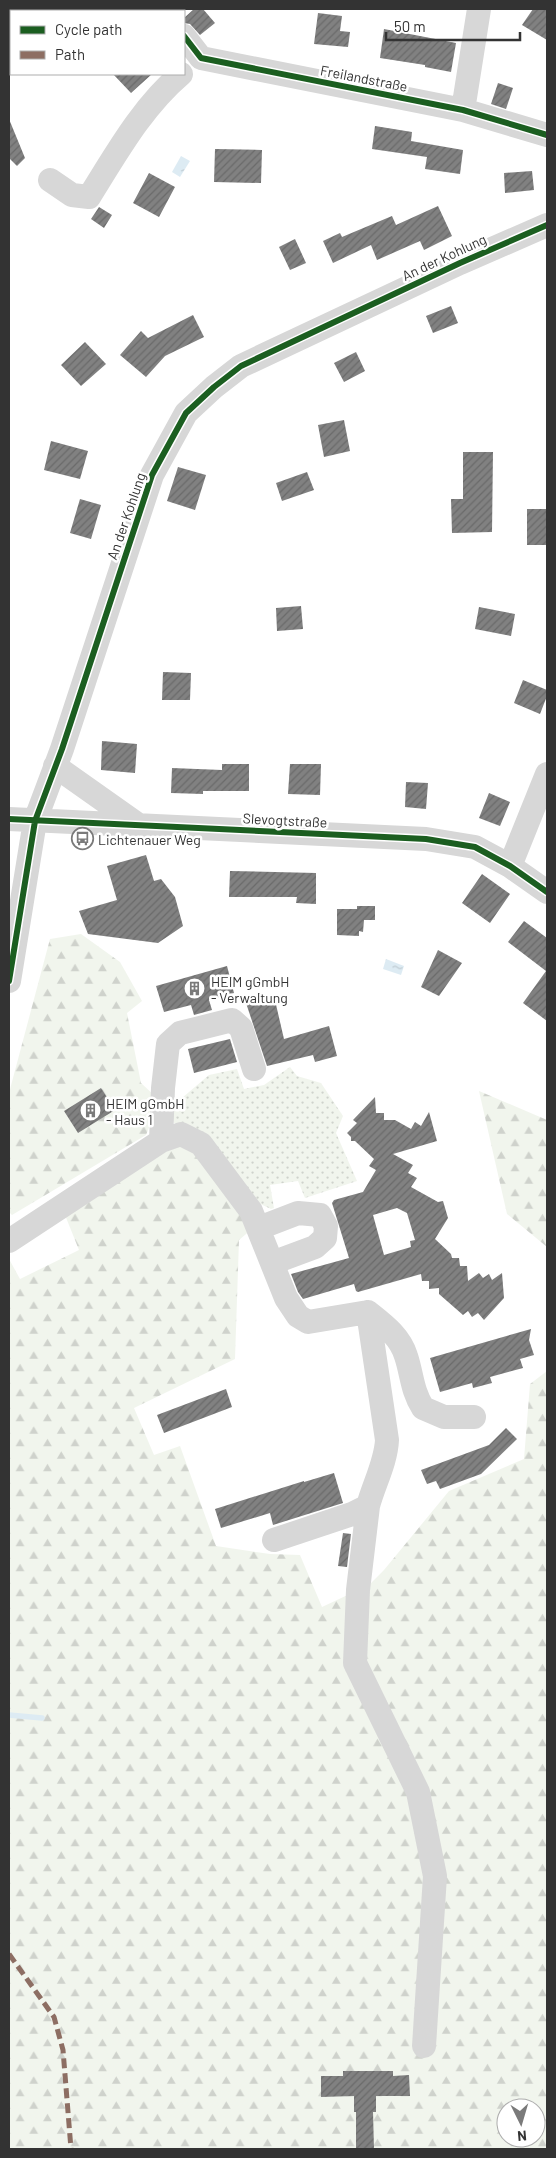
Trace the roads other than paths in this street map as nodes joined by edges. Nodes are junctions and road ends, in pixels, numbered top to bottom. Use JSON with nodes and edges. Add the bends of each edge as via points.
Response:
{"nodes":[{"id":1,"x":478,"y":9,"type":"edge"},
{"id":2,"x":185,"y":42,"type":"edge"},
{"id":3,"x":189,"y":68,"type":"edge"},
{"id":4,"x":182,"y":75,"type":"edge"},
{"id":5,"x":463,"y":110,"type":"junction"},
{"id":6,"x":547,"y":135,"type":"edge"},
{"id":7,"x":50,"y":180,"type":"dead end"},
{"id":8,"x":547,"y":225,"type":"edge"},
{"id":9,"x":55,"y":766,"type":"junction"},
{"id":10,"x":547,"y":774,"type":"edge"},
{"id":11,"x":9,"y":819,"type":"edge"},
{"id":12,"x":35,"y":821,"type":"junction"},
{"id":13,"x":140,"y":826,"type":"junction"},
{"id":14,"x":510,"y":866,"type":"junction"},
{"id":15,"x":547,"y":892,"type":"edge"},
{"id":16,"x":9,"y":981,"type":"edge"},
{"id":17,"x":254,"y":1069,"type":"dead end"},
{"id":18,"x":161,"y":1141,"type":"junction"},
{"id":19,"x":259,"y":1228,"type":"junction"},
{"id":20,"x":9,"y":1241,"type":"edge"},
{"id":21,"x":272,"y":1263,"type":"junction"},
{"id":22,"x":368,"y":1312,"type":"junction"},
{"id":23,"x":474,"y":1418,"type":"dead end"},
{"id":24,"x":368,"y":1506,"type":"junction"},
{"id":25,"x":274,"y":1540,"type":"dead end"},
{"id":26,"x":424,"y":2046,"type":"dead end"}],
"edges":[{"from":1,"to":5,"type":"street"},
{"from":2,"to":3,"type":"street"},
{"from":3,"to":5,"type":"street","name":"Freilandstraße"},
{"from":4,"to":7,"type":"street","via":[[154,101],[90,197],[72,195]]},
{"from":5,"to":6,"type":"street","name":"Freilandstraße"},
{"from":8,"to":9,"type":"street","name":"An der Kohlung","via":[[241,366],[186,414],[152,475]]},
{"from":9,"to":12,"type":"street","name":"An der Kohlung"},
{"from":9,"to":13,"type":"street"},
{"from":10,"to":14,"type":"street"},
{"from":11,"to":12,"type":"street","name":"Slevogtstraße"},
{"from":12,"to":13,"type":"street","name":"Slevogtstraße"},
{"from":12,"to":16,"type":"street"},
{"from":13,"to":14,"type":"street","name":"Slevogtstraße","via":[[426,839],[475,847]]},
{"from":14,"to":15,"type":"street","name":"Slevogtstraße"},
{"from":17,"to":18,"type":"street","via":[[240,1028],[232,1020],[180,1033],[168,1044]]},
{"from":18,"to":19,"type":"street","via":[[181,1134],[201,1144],[251,1211]]},
{"from":18,"to":20,"type":"street"},
{"from":19,"to":21,"type":"street"},
{"from":19,"to":21,"type":"street","via":[[302,1213],[320,1215],[326,1226],[325,1238],[315,1247]]},
{"from":21,"to":22,"type":"street","via":[[286,1298],[298,1316],[308,1322]]},
{"from":22,"to":23,"type":"street","via":[[393,1333],[406,1354],[411,1382],[423,1408],[444,1417]]},
{"from":22,"to":24,"type":"street","via":[[387,1452]]},
{"from":24,"to":25,"type":"street"},
{"from":24,"to":26,"type":"street","via":[[358,1590],[354,1664],[418,1792],[435,1876]]}]}
